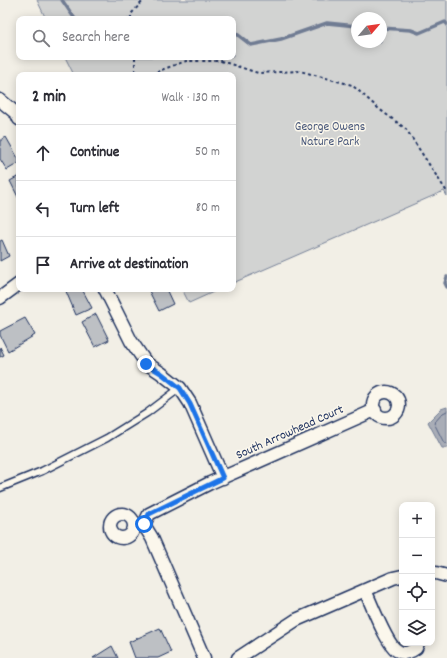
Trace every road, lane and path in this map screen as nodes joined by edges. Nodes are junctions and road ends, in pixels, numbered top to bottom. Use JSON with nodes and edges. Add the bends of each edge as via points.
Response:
{"nodes":[{"id":1,"x":144,"y":0,"type":"edge"},
{"id":2,"x":131,"y":16,"type":"edge"},
{"id":3,"x":135,"y":60,"type":"edge"},
{"id":4,"x":136,"y":72,"type":"edge"},
{"id":5,"x":157,"y":72,"type":"edge"},
{"id":6,"x":0,"y":100,"type":"edge"},
{"id":7,"x":16,"y":113,"type":"edge"},
{"id":8,"x":447,"y":192,"type":"edge"},
{"id":9,"x":16,"y":286,"type":"edge"},
{"id":10,"x":107,"y":292,"type":"edge"},
{"id":11,"x":0,"y":298,"type":"edge"},
{"id":12,"x":180,"y":388,"type":"junction"},
{"id":13,"x":375,"y":410,"type":"dead end"},
{"id":14,"x":223,"y":478,"type":"junction"},
{"id":15,"x":0,"y":488,"type":"edge"},
{"id":16,"x":435,"y":573,"type":"edge"},
{"id":17,"x":447,"y":576,"type":"edge"},
{"id":18,"x":399,"y":577,"type":"edge"},
{"id":19,"x":365,"y":590,"type":"junction"},
{"id":20,"x":417,"y":646,"type":"edge"},
{"id":21,"x":204,"y":658,"type":"edge"},
{"id":22,"x":238,"y":658,"type":"edge"}],
"edges":[{"from":1,"to":2,"type":"path"},
{"from":3,"to":4,"type":"path"},
{"from":5,"to":8,"type":"path","via":[[186,61],[221,61],[258,73],[300,71],[352,85],[406,129]]},
{"from":6,"to":7,"type":"street"},
{"from":9,"to":11,"type":"street"},
{"from":10,"to":12,"type":"street","via":[[146,364]]},
{"from":12,"to":14,"type":"street","via":[[190,404]]},
{"from":12,"to":15,"type":"lane","via":[[107,438],[42,471]]},
{"from":13,"to":14,"type":"street","name":"South Arrowhead Court"},
{"from":14,"to":21,"type":"street","name":"South Arrowhead Court","via":[[149,514],[140,525],[152,538]]},
{"from":16,"to":17,"type":"street"},
{"from":18,"to":19,"type":"street"},
{"from":19,"to":20,"type":"street","via":[[394,647],[399,652],[406,653]]},
{"from":19,"to":22,"type":"street","via":[[296,620]]}]}
